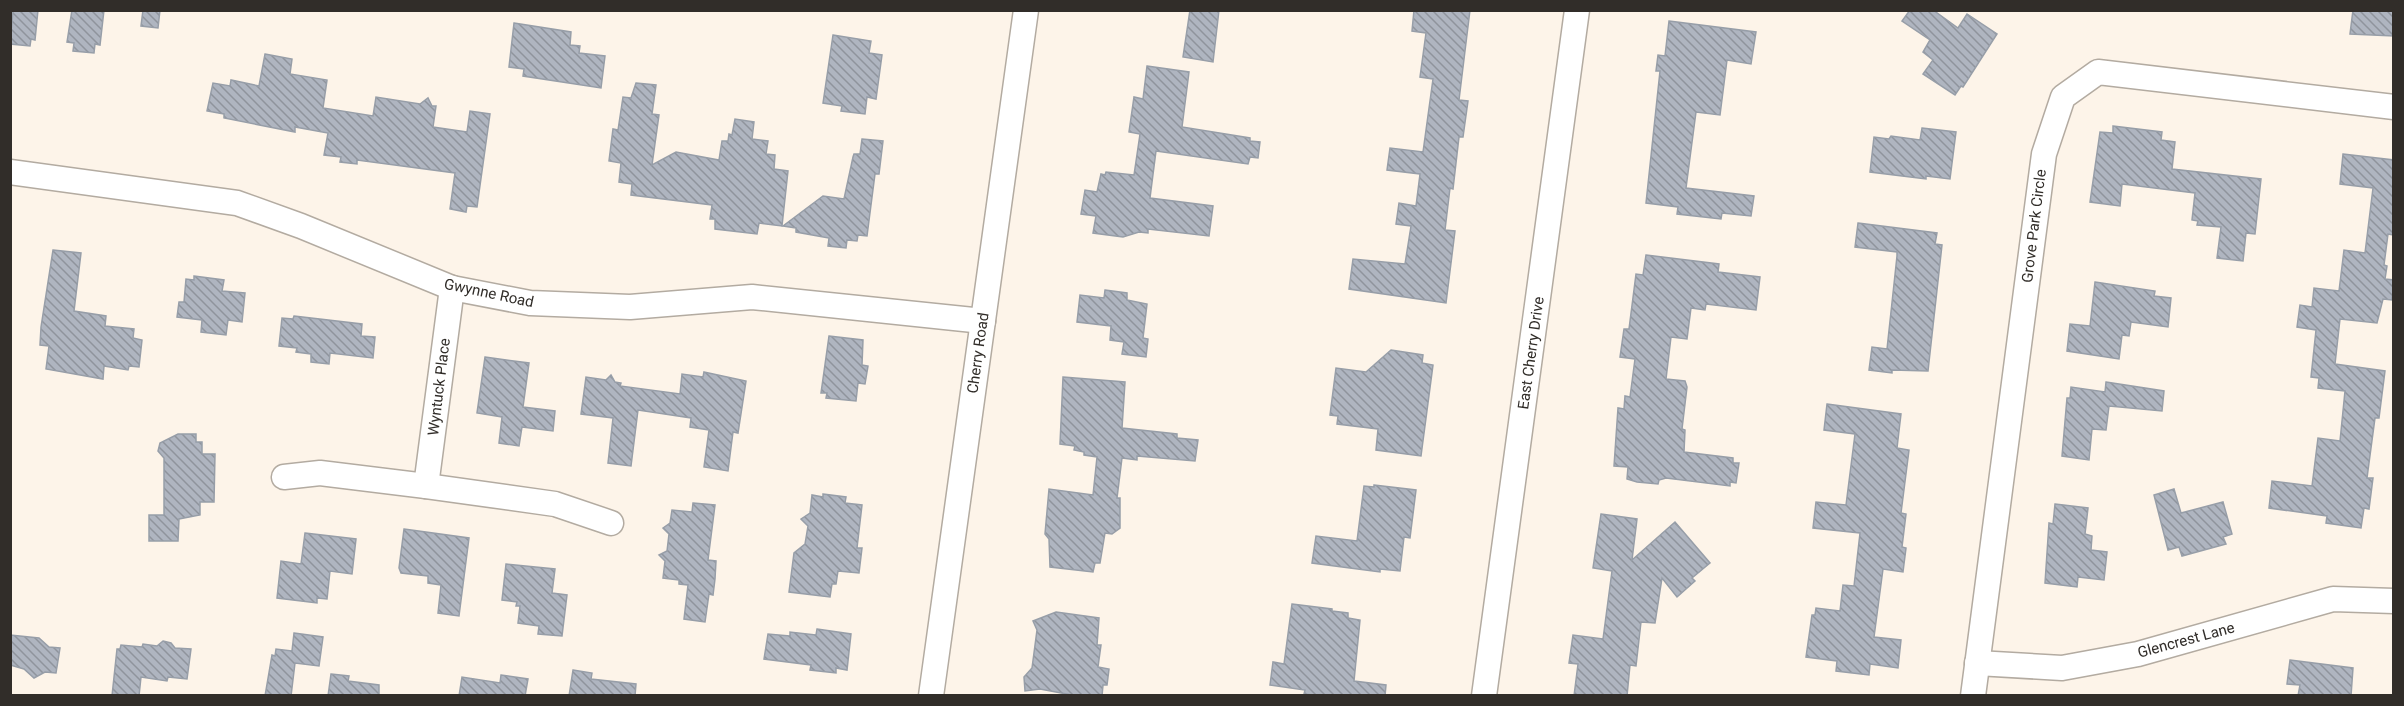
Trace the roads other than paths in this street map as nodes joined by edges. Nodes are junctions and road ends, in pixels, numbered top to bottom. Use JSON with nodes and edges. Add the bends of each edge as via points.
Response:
{"nodes":[{"id":1,"x":1026,"y":10,"type":"edge"},
{"id":2,"x":1577,"y":10,"type":"edge"},
{"id":3,"x":2394,"y":107,"type":"edge"},
{"id":4,"x":10,"y":172,"type":"edge"},
{"id":5,"x":452,"y":288,"type":"junction"},
{"id":6,"x":982,"y":321,"type":"junction"},
{"id":7,"x":284,"y":477,"type":"dead end"},
{"id":8,"x":426,"y":486,"type":"junction"},
{"id":9,"x":611,"y":523,"type":"dead end"},
{"id":10,"x":2394,"y":601,"type":"edge"},
{"id":11,"x":1977,"y":663,"type":"junction"},
{"id":12,"x":931,"y":696,"type":"edge"},
{"id":13,"x":1484,"y":696,"type":"edge"},
{"id":14,"x":1973,"y":696,"type":"edge"}],
"edges":[{"from":1,"to":6,"type":"street","name":"Cherry Road"},
{"from":2,"to":13,"type":"street","name":"East Cherry Drive"},
{"from":3,"to":11,"type":"street","name":"Grove Park Circle","via":[[2098,72],[2063,97],[2044,154]]},
{"from":4,"to":5,"type":"street","name":"Gwynne Road","via":[[237,203]]},
{"from":5,"to":6,"type":"street","name":"Gwynne Road","via":[[530,303],[630,307],[752,297]]},
{"from":5,"to":8,"type":"street","name":"Wyntuck Place"},
{"from":6,"to":12,"type":"street","name":"Cherry Road"},
{"from":7,"to":8,"type":"street","via":[[320,473]]},
{"from":8,"to":9,"type":"street","via":[[555,504]]},
{"from":10,"to":11,"type":"street","name":"Glencrest Lane","via":[[2333,599],[2138,654],[2062,668]]},
{"from":11,"to":14,"type":"street","name":"Grove Park Circle"}]}
